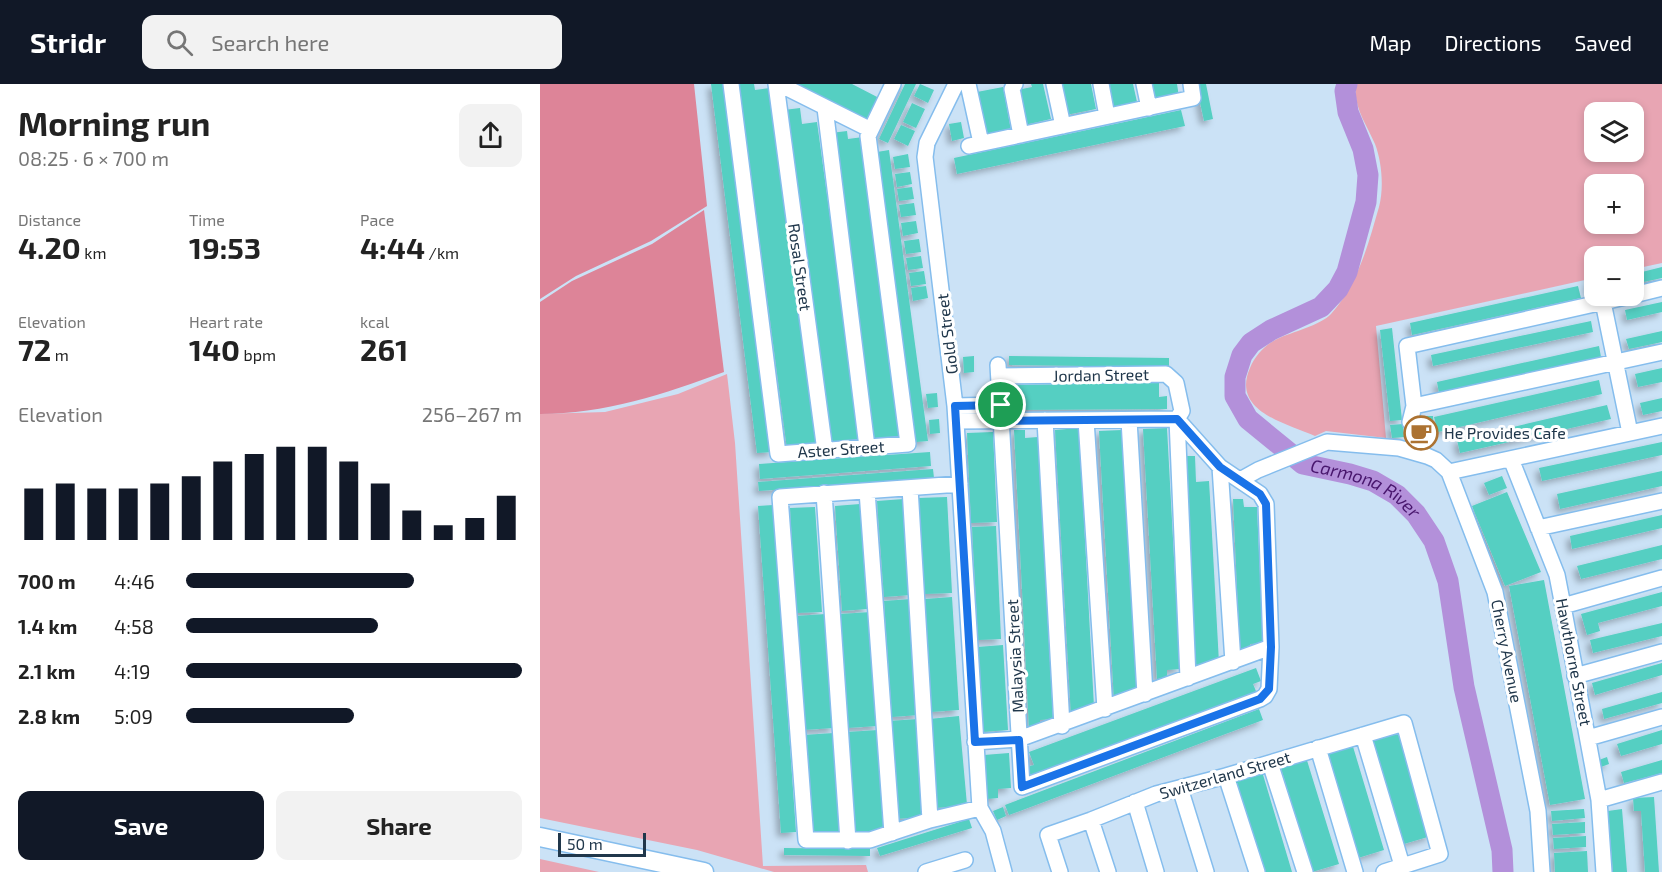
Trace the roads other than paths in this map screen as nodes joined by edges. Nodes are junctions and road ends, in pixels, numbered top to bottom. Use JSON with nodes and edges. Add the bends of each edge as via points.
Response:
{"nodes":[{"id":1,"x":731,"y":84,"type":"edge"},
{"id":2,"x":778,"y":84,"type":"edge"},
{"id":3,"x":956,"y":84,"type":"edge"},
{"id":4,"x":968,"y":84,"type":"edge"},
{"id":5,"x":1015,"y":84,"type":"edge"},
{"id":6,"x":1054,"y":84,"type":"edge"},
{"id":7,"x":1101,"y":84,"type":"edge"},
{"id":8,"x":1144,"y":84,"type":"edge"},
{"id":9,"x":886,"y":86,"type":"edge"},
{"id":10,"x":1192,"y":91,"type":"edge"},
{"id":11,"x":825,"y":108,"type":"junction"},
{"id":12,"x":1149,"y":108,"type":"junction"},
{"id":13,"x":1107,"y":116,"type":"junction"},
{"id":14,"x":1063,"y":126,"type":"junction"},
{"id":15,"x":869,"y":129,"type":"junction"},
{"id":16,"x":1021,"y":135,"type":"junction"},
{"id":17,"x":1662,"y":288,"type":"edge"},
{"id":18,"x":1644,"y":292,"type":"edge"},
{"id":19,"x":1585,"y":306,"type":"edge"},
{"id":20,"x":1604,"y":306,"type":"edge"},
{"id":21,"x":1662,"y":352,"type":"edge"},
{"id":22,"x":1616,"y":363,"type":"junction"},
{"id":23,"x":999,"y":371,"type":"joint"},
{"id":24,"x":1001,"y":405,"type":"junction"},
{"id":25,"x":1414,"y":406,"type":"junction"},
{"id":26,"x":955,"y":414,"type":"junction"},
{"id":27,"x":1177,"y":419,"type":"junction"},
{"id":28,"x":1045,"y":420,"type":"junction"},
{"id":29,"x":1086,"y":420,"type":"junction"},
{"id":30,"x":1129,"y":420,"type":"junction"},
{"id":31,"x":1002,"y":421,"type":"junction"},
{"id":32,"x":1410,"y":422,"type":"dead end"},
{"id":33,"x":1662,"y":426,"type":"edge"},
{"id":34,"x":1630,"y":433,"type":"junction"},
{"id":35,"x":867,"y":447,"type":"junction"},
{"id":36,"x":825,"y":451,"type":"junction"},
{"id":37,"x":1511,"y":459,"type":"junction"},
{"id":38,"x":1220,"y":467,"type":"junction"},
{"id":39,"x":1449,"y":472,"type":"junction"},
{"id":40,"x":1240,"y":480,"type":"junction"},
{"id":41,"x":960,"y":484,"type":"junction"},
{"id":42,"x":910,"y":488,"type":"junction"},
{"id":43,"x":867,"y":491,"type":"junction"},
{"id":44,"x":824,"y":493,"type":"junction"},
{"id":45,"x":1662,"y":501,"type":"edge"},
{"id":46,"x":1538,"y":528,"type":"junction"},
{"id":47,"x":1662,"y":578,"type":"edge"},
{"id":48,"x":1563,"y":606,"type":"junction"},
{"id":49,"x":1271,"y":647,"type":"junction"},
{"id":50,"x":1662,"y":652,"type":"edge"},
{"id":51,"x":1233,"y":662,"type":"junction"},
{"id":52,"x":1575,"y":676,"type":"junction"},
{"id":53,"x":1188,"y":678,"type":"junction"},
{"id":54,"x":1145,"y":694,"type":"junction"},
{"id":55,"x":1105,"y":710,"type":"junction"},
{"id":56,"x":1662,"y":717,"type":"edge"},
{"id":57,"x":1062,"y":726,"type":"junction"},
{"id":58,"x":1363,"y":735,"type":"junction"},
{"id":59,"x":1588,"y":738,"type":"junction"},
{"id":60,"x":1019,"y":740,"type":"junction"},
{"id":61,"x":975,"y":742,"type":"junction"},
{"id":62,"x":1318,"y":748,"type":"junction"},
{"id":63,"x":1270,"y":763,"type":"junction"},
{"id":64,"x":1226,"y":776,"type":"junction"},
{"id":65,"x":1662,"y":782,"type":"edge"},
{"id":66,"x":1180,"y":788,"type":"junction"},
{"id":67,"x":1599,"y":800,"type":"junction"},
{"id":68,"x":1135,"y":802,"type":"junction"},
{"id":69,"x":980,"y":808,"type":"junction"},
{"id":70,"x":930,"y":820,"type":"junction"},
{"id":71,"x":1091,"y":820,"type":"junction"},
{"id":72,"x":892,"y":833,"type":"junction"},
{"id":73,"x":540,"y":837,"type":"edge"},
{"id":74,"x":848,"y":841,"type":"junction"},
{"id":75,"x":958,"y":865,"type":"edge"},
{"id":76,"x":1403,"y":869,"type":"edge"},
{"id":77,"x":704,"y":872,"type":"edge"},
{"id":78,"x":926,"y":872,"type":"edge"},
{"id":79,"x":1004,"y":872,"type":"edge"},
{"id":80,"x":1060,"y":872,"type":"edge"},
{"id":81,"x":1108,"y":872,"type":"edge"},
{"id":82,"x":1156,"y":872,"type":"edge"},
{"id":83,"x":1206,"y":872,"type":"edge"},
{"id":84,"x":1257,"y":872,"type":"edge"},
{"id":85,"x":1305,"y":872,"type":"edge"},
{"id":86,"x":1355,"y":872,"type":"edge"},
{"id":87,"x":1384,"y":872,"type":"edge"},
{"id":88,"x":1542,"y":872,"type":"edge"},
{"id":89,"x":1604,"y":872,"type":"edge"}],
"edges":[{"from":1,"to":36,"type":"street","name":"Aster Street","via":[[778,454]]},
{"from":2,"to":11,"type":"street"},
{"from":2,"to":36,"type":"street","name":"Rosal Street"},
{"from":3,"to":26,"type":"street","name":"Gold Street","via":[[927,143],[925,156]]},
{"from":4,"to":16,"type":"street","via":[[975,144]]},
{"from":5,"to":16,"type":"street","via":[[1012,89]]},
{"from":6,"to":14,"type":"street"},
{"from":7,"to":13,"type":"street"},
{"from":8,"to":12,"type":"street"},
{"from":9,"to":15,"type":"street"},
{"from":10,"to":12,"type":"street"},
{"from":11,"to":15,"type":"street"},
{"from":11,"to":35,"type":"street"},
{"from":12,"to":13,"type":"street"},
{"from":13,"to":14,"type":"street"},
{"from":14,"to":16,"type":"street"},
{"from":15,"to":35,"type":"street","name":"Aster Street","via":[[908,444]]},
{"from":17,"to":18,"type":"street"},
{"from":19,"to":25,"type":"street","via":[[1407,346]]},
{"from":20,"to":22,"type":"street"},
{"from":21,"to":22,"type":"street"},
{"from":22,"to":25,"type":"street"},
{"from":22,"to":34,"type":"street"},
{"from":23,"to":24,"type":"street","name":"Malaysia Street"},
{"from":23,"to":27,"type":"street","name":"Jordan Street","via":[[1166,374],[1176,383],[1182,411]]},
{"from":24,"to":26,"type":"street"},
{"from":24,"to":31,"type":"street","name":"Malaysia Street"},
{"from":25,"to":32,"type":"street"},
{"from":26,"to":31,"type":"street"},
{"from":26,"to":41,"type":"street","name":"Gold Street"},
{"from":27,"to":30,"type":"street"},
{"from":27,"to":38,"type":"street"},
{"from":27,"to":53,"type":"street","name":"Jordan Street"},
{"from":28,"to":29,"type":"street"},
{"from":28,"to":31,"type":"street"},
{"from":28,"to":57,"type":"street"},
{"from":29,"to":30,"type":"street"},
{"from":29,"to":55,"type":"street"},
{"from":30,"to":54,"type":"street"},
{"from":31,"to":60,"type":"street","name":"Malaysia Street"},
{"from":33,"to":34,"type":"street"},
{"from":34,"to":37,"type":"street"},
{"from":35,"to":36,"type":"street","name":"Aster Street"},
{"from":37,"to":39,"type":"street"},
{"from":37,"to":46,"type":"street","name":"Hawthorne Street"},
{"from":38,"to":40,"type":"street"},
{"from":38,"to":51,"type":"street"},
{"from":39,"to":40,"type":"street","via":[[1436,460],[1418,453],[1390,446],[1328,441]]},
{"from":39,"to":88,"type":"street","name":"Cherry Avenue","via":[[1496,592],[1538,811]]},
{"from":40,"to":49,"type":"street","via":[[1260,494],[1266,504]]},
{"from":41,"to":42,"type":"street"},
{"from":41,"to":61,"type":"street","name":"Gold Street"},
{"from":42,"to":43,"type":"street"},
{"from":42,"to":70,"type":"street"},
{"from":43,"to":44,"type":"street"},
{"from":43,"to":72,"type":"street"},
{"from":44,"to":74,"type":"street"},
{"from":44,"to":74,"type":"street","via":[[780,497],[806,840]]},
{"from":45,"to":46,"type":"street"},
{"from":46,"to":48,"type":"street","name":"Hawthorne Street","via":[[1557,575]]},
{"from":47,"to":48,"type":"street"},
{"from":48,"to":52,"type":"street","name":"Hawthorne Street"},
{"from":49,"to":51,"type":"street"},
{"from":49,"to":60,"type":"street","name":"Malaysia Street","via":[[1269,689],[1260,699],[1022,787]]},
{"from":50,"to":52,"type":"street"},
{"from":51,"to":53,"type":"street"},
{"from":52,"to":59,"type":"street","name":"Hawthorne Street"},
{"from":53,"to":54,"type":"street"},
{"from":54,"to":55,"type":"street"},
{"from":55,"to":57,"type":"street"},
{"from":56,"to":59,"type":"street"},
{"from":57,"to":60,"type":"street"},
{"from":58,"to":62,"type":"street","name":"Switzerland Street"},
{"from":58,"to":76,"type":"street"},
{"from":58,"to":76,"type":"street","name":"Switzerland Street","via":[[1404,723],[1440,854]]},
{"from":59,"to":67,"type":"street","name":"Hawthorne Street"},
{"from":60,"to":61,"type":"street"},
{"from":61,"to":69,"type":"street","name":"Gold Street"},
{"from":62,"to":63,"type":"street","name":"Switzerland Street"},
{"from":62,"to":86,"type":"street"},
{"from":63,"to":64,"type":"street","name":"Switzerland Street"},
{"from":63,"to":85,"type":"street"},
{"from":64,"to":66,"type":"street","name":"Switzerland Street"},
{"from":64,"to":84,"type":"street"},
{"from":65,"to":67,"type":"street"},
{"from":66,"to":68,"type":"street","name":"Switzerland Street"},
{"from":66,"to":83,"type":"street"},
{"from":67,"to":89,"type":"street","name":"Hawthorne Street"},
{"from":68,"to":71,"type":"street","name":"Switzerland Street"},
{"from":68,"to":82,"type":"street"},
{"from":69,"to":70,"type":"street"},
{"from":69,"to":79,"type":"street","via":[[993,831]]},
{"from":70,"to":72,"type":"street"},
{"from":71,"to":80,"type":"street","name":"Switzerland Street","via":[[1048,835]]},
{"from":71,"to":81,"type":"street"},
{"from":72,"to":74,"type":"street"},
{"from":73,"to":77,"type":"main road"},
{"from":75,"to":78,"type":"street"},
{"from":76,"to":87,"type":"street"}]}
